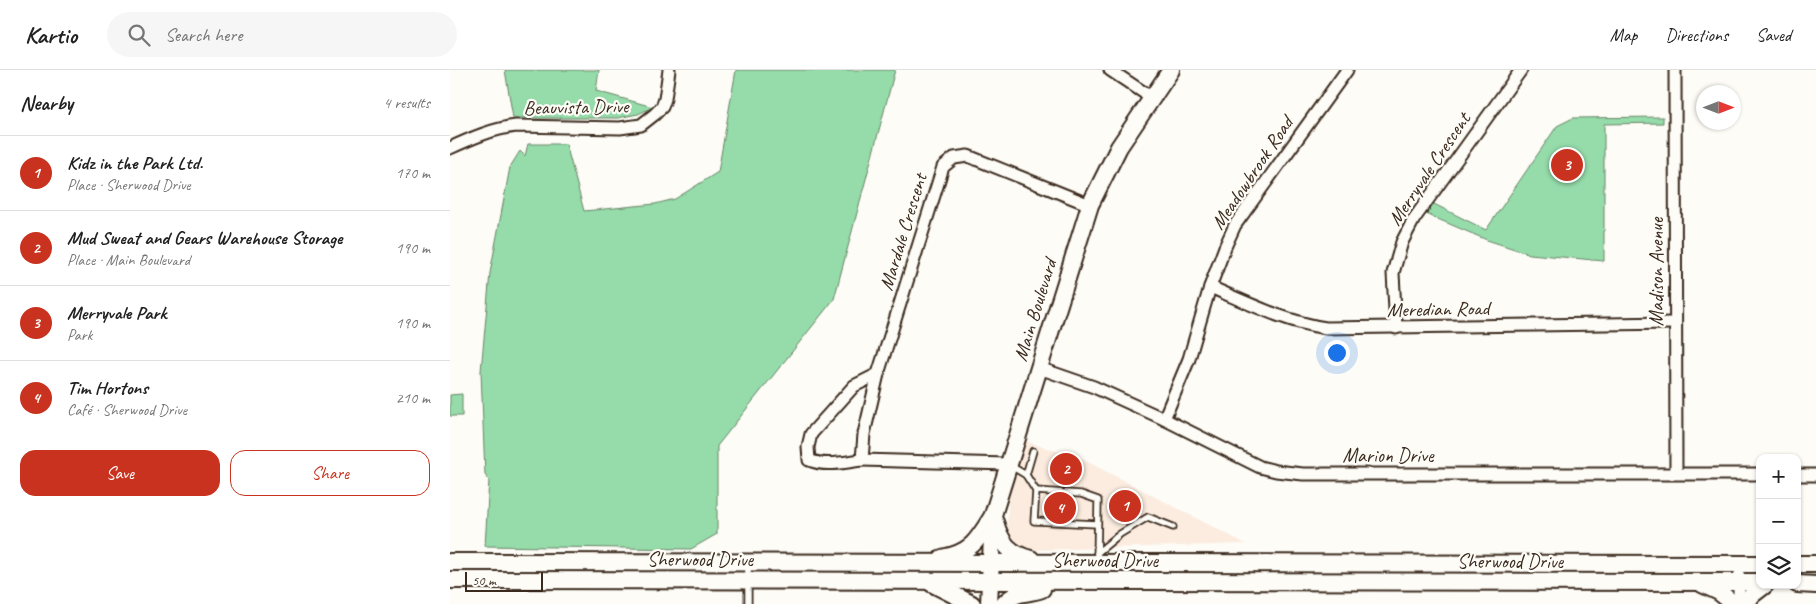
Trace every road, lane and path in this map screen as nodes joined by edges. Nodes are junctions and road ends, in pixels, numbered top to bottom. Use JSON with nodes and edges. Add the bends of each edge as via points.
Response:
{"nodes":[{"id":1,"x":669,"y":70,"type":"edge"},
{"id":2,"x":1110,"y":70,"type":"edge"},
{"id":3,"x":1172,"y":70,"type":"edge"},
{"id":4,"x":1347,"y":70,"type":"edge"},
{"id":5,"x":1521,"y":70,"type":"edge"},
{"id":6,"x":1675,"y":70,"type":"edge"},
{"id":7,"x":1152,"y":98,"type":"junction"},
{"id":8,"x":450,"y":148,"type":"edge"},
{"id":9,"x":1090,"y":205,"type":"junction"},
{"id":10,"x":1210,"y":287,"type":"junction"},
{"id":11,"x":1674,"y":323,"type":"junction"},
{"id":12,"x":1396,"y":328,"type":"junction"},
{"id":13,"x":1040,"y":368,"type":"junction"},
{"id":14,"x":878,"y":374,"type":"junction"},
{"id":15,"x":1164,"y":419,"type":"junction"},
{"id":16,"x":1033,"y":451,"type":"dead end"},
{"id":17,"x":862,"y":460,"type":"junction"},
{"id":18,"x":1007,"y":464,"type":"junction"},
{"id":19,"x":1676,"y":473,"type":"junction"},
{"id":20,"x":1756,"y":474,"type":"edge"},
{"id":21,"x":1026,"y":475,"type":"junction"},
{"id":22,"x":1801,"y":475,"type":"edge"},
{"id":23,"x":1816,"y":475,"type":"edge"},
{"id":24,"x":1036,"y":491,"type":"junction"},
{"id":25,"x":993,"y":515,"type":"junction"},
{"id":26,"x":1097,"y":524,"type":"junction"},
{"id":27,"x":1173,"y":527,"type":"dead end"},
{"id":28,"x":1097,"y":558,"type":"junction"},
{"id":29,"x":450,"y":562,"type":"edge"},
{"id":30,"x":748,"y":563,"type":"junction"},
{"id":31,"x":918,"y":563,"type":"junction"},
{"id":32,"x":991,"y":563,"type":"junction"},
{"id":33,"x":1048,"y":563,"type":"junction"},
{"id":34,"x":1739,"y":564,"type":"junction"},
{"id":35,"x":1756,"y":564,"type":"edge"},
{"id":36,"x":1801,"y":564,"type":"edge"},
{"id":37,"x":1816,"y":564,"type":"edge"},
{"id":38,"x":450,"y":580,"type":"edge"},
{"id":39,"x":748,"y":581,"type":"junction"},
{"id":40,"x":927,"y":581,"type":"junction"},
{"id":41,"x":990,"y":581,"type":"junction"},
{"id":42,"x":1062,"y":582,"type":"junction"},
{"id":43,"x":1697,"y":582,"type":"junction"},
{"id":44,"x":1739,"y":582,"type":"junction"},
{"id":45,"x":1756,"y":582,"type":"edge"},
{"id":46,"x":1801,"y":584,"type":"edge"},
{"id":47,"x":1816,"y":585,"type":"edge"},
{"id":48,"x":1760,"y":589,"type":"edge"},
{"id":49,"x":748,"y":604,"type":"edge"},
{"id":50,"x":972,"y":604,"type":"edge"},
{"id":51,"x":989,"y":604,"type":"edge"},
{"id":52,"x":1004,"y":604,"type":"edge"},
{"id":53,"x":1734,"y":604,"type":"edge"},
{"id":54,"x":1739,"y":604,"type":"edge"},
{"id":55,"x":1746,"y":604,"type":"edge"}],
"edges":[{"from":1,"to":8,"type":"street","name":"Beauvista Drive","via":[[662,107],[641,125],[620,128],[502,128]]},
{"from":2,"to":7,"type":"street"},
{"from":3,"to":7,"type":"main road","name":"Main Boulevard"},
{"from":4,"to":10,"type":"street","name":"Meadowbrook Road","via":[[1235,225]]},
{"from":5,"to":12,"type":"street","name":"Merryvale Crescent","via":[[1414,219],[1402,242],[1393,273]]},
{"from":6,"to":11,"type":"street","name":"Madison Avenue"},
{"from":7,"to":9,"type":"main road","name":"Main Boulevard","via":[[1119,147]]},
{"from":9,"to":13,"type":"main road","name":"Main Boulevard"},
{"from":9,"to":14,"type":"street","name":"Mardale Crescent","via":[[968,156],[954,158],[943,167]]},
{"from":10,"to":12,"type":"street","name":"Meredian Road","via":[[1307,325]]},
{"from":10,"to":15,"type":"street","name":"Meadowbrook Road","via":[[1189,359]]},
{"from":11,"to":12,"type":"street","name":"Meredian Road"},
{"from":11,"to":19,"type":"street","name":"Madison Avenue"},
{"from":13,"to":15,"type":"street","name":"Marion Drive","via":[[1094,387]]},
{"from":13,"to":18,"type":"main road","name":"Main Boulevard"},
{"from":14,"to":17,"type":"street","name":"Mardale Crescent","via":[[864,434]]},
{"from":14,"to":17,"type":"street","via":[[854,386],[811,434],[808,448],[809,460],[816,463],[826,465]]},
{"from":15,"to":19,"type":"street","name":"Marion Drive","via":[[1260,467],[1303,474]]},
{"from":16,"to":21,"type":"lane"},
{"from":17,"to":18,"type":"street"},
{"from":18,"to":21,"type":"lane"},
{"from":18,"to":25,"type":"main road","name":"Main Boulevard"},
{"from":19,"to":20,"type":"street","name":"Marion Drive"},
{"from":21,"to":24,"type":"lane"},
{"from":22,"to":23,"type":"street"},
{"from":24,"to":26,"type":"lane","via":[[1082,494],[1098,500]]},
{"from":24,"to":26,"type":"lane","via":[[1034,521]]},
{"from":25,"to":31,"type":"main road","via":[[977,541],[967,550]]},
{"from":25,"to":32,"type":"main road","name":"Main Boulevard"},
{"from":25,"to":33,"type":"main road","via":[[998,534],[1009,549],[1018,556]]},
{"from":26,"to":28,"type":"lane"},
{"from":27,"to":28,"type":"lane","via":[[1148,517],[1120,534]]},
{"from":28,"to":33,"type":"main road","name":"Sherwood Drive"},
{"from":28,"to":34,"type":"main road","name":"Sherwood Drive"},
{"from":29,"to":30,"type":"main road","name":"Sherwood Drive"},
{"from":30,"to":31,"type":"main road","name":"Sherwood Drive"},
{"from":30,"to":39,"type":"lane"},
{"from":31,"to":32,"type":"main road","name":"Sherwood Drive"},
{"from":32,"to":33,"type":"main road","name":"Sherwood Drive"},
{"from":32,"to":41,"type":"main road","name":"Main Boulevard"},
{"from":34,"to":35,"type":"main road","name":"Sherwood Drive"},
{"from":34,"to":44,"type":"street"},
{"from":36,"to":37,"type":"main road"},
{"from":38,"to":39,"type":"main road","name":"Sherwood Drive"},
{"from":39,"to":40,"type":"main road","name":"Sherwood Drive"},
{"from":39,"to":49,"type":"lane"},
{"from":40,"to":41,"type":"main road","name":"Sherwood Drive"},
{"from":40,"to":50,"type":"main road"},
{"from":41,"to":42,"type":"main road","name":"Sherwood Drive"},
{"from":41,"to":51,"type":"main road","name":"Main Boulevard"},
{"from":42,"to":43,"type":"main road","name":"Sherwood Drive"},
{"from":42,"to":52,"type":"main road","via":[[1033,592],[1019,593]]},
{"from":43,"to":44,"type":"main road","name":"Sherwood Drive"},
{"from":43,"to":53,"type":"main road","via":[[1719,592]]},
{"from":44,"to":45,"type":"main road","name":"Sherwood Drive"},
{"from":44,"to":54,"type":"street"},
{"from":46,"to":47,"type":"main road"},
{"from":48,"to":55,"type":"main road"}]}
